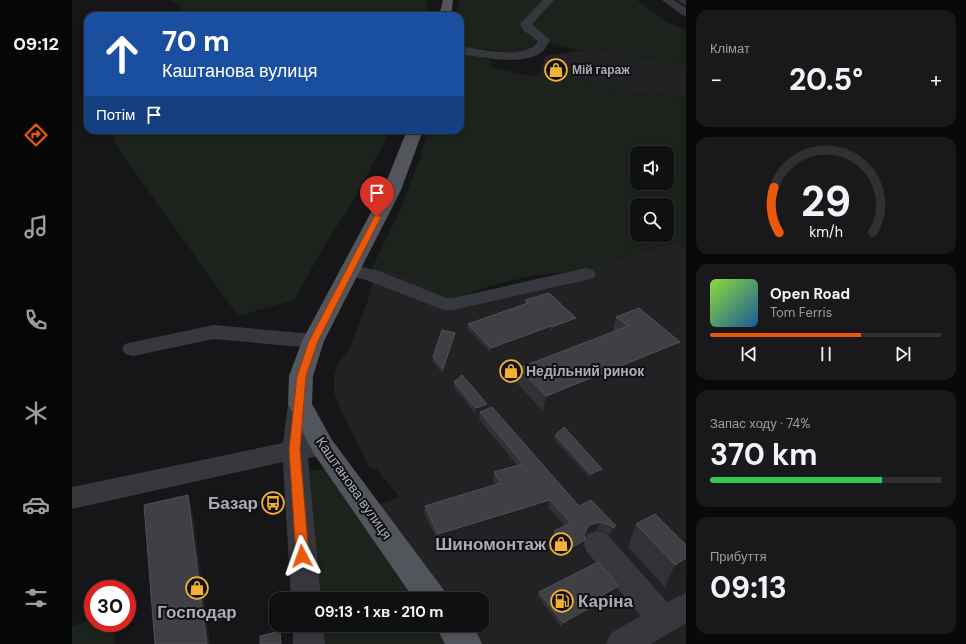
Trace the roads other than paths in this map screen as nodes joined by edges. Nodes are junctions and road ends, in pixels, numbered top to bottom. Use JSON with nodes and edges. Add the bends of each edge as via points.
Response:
{"nodes":[{"id":1,"x":448,"y":0,"type":"edge"},
{"id":2,"x":549,"y":0,"type":"edge"},
{"id":3,"x":667,"y":0,"type":"edge"},
{"id":4,"x":446,"y":12,"type":"edge"},
{"id":5,"x":686,"y":14,"type":"edge"},
{"id":6,"x":464,"y":51,"type":"edge"},
{"id":7,"x":413,"y":134,"type":"edge"},
{"id":8,"x":349,"y":270,"type":"junction"},
{"id":9,"x":586,"y":274,"type":"dead end"},
{"id":10,"x":313,"y":341,"type":"junction"},
{"id":11,"x":133,"y":349,"type":"dead end"},
{"id":12,"x":309,"y":449,"type":"junction"},
{"id":13,"x":72,"y":498,"type":"edge"},
{"id":14,"x":597,"y":543,"type":"dead end"},
{"id":15,"x":306,"y":592,"type":"edge"},
{"id":16,"x":426,"y":592,"type":"edge"},
{"id":17,"x":675,"y":613,"type":"edge"},
{"id":18,"x":308,"y":632,"type":"edge"},
{"id":19,"x":456,"y":632,"type":"edge"},
{"id":20,"x":309,"y":644,"type":"edge"},
{"id":21,"x":465,"y":644,"type":"edge"},
{"id":22,"x":622,"y":644,"type":"edge"}],
"edges":[{"from":1,"to":4,"type":"main road"},
{"from":2,"to":6,"type":"street","via":[[526,24],[544,40],[536,50],[524,55],[505,56]]},
{"from":3,"to":5,"type":"street"},
{"from":7,"to":8,"type":"main road","name":"Каштанова вулиця","via":[[392,190]]},
{"from":8,"to":9,"type":"street","via":[[372,276],[444,304]]},
{"from":8,"to":10,"type":"main road","name":"Каштанова вулиця"},
{"from":10,"to":11,"type":"street","via":[[214,332]]},
{"from":10,"to":12,"type":"main road","name":"Каштанова вулиця","via":[[302,376],[300,404]]},
{"from":12,"to":13,"type":"street"},
{"from":12,"to":15,"type":"street"},
{"from":12,"to":16,"type":"main road","name":"Каштанова вулиця"},
{"from":14,"to":17,"type":"street"},
{"from":17,"to":22,"type":"street"},
{"from":18,"to":20,"type":"street"},
{"from":19,"to":21,"type":"main road"}]}
